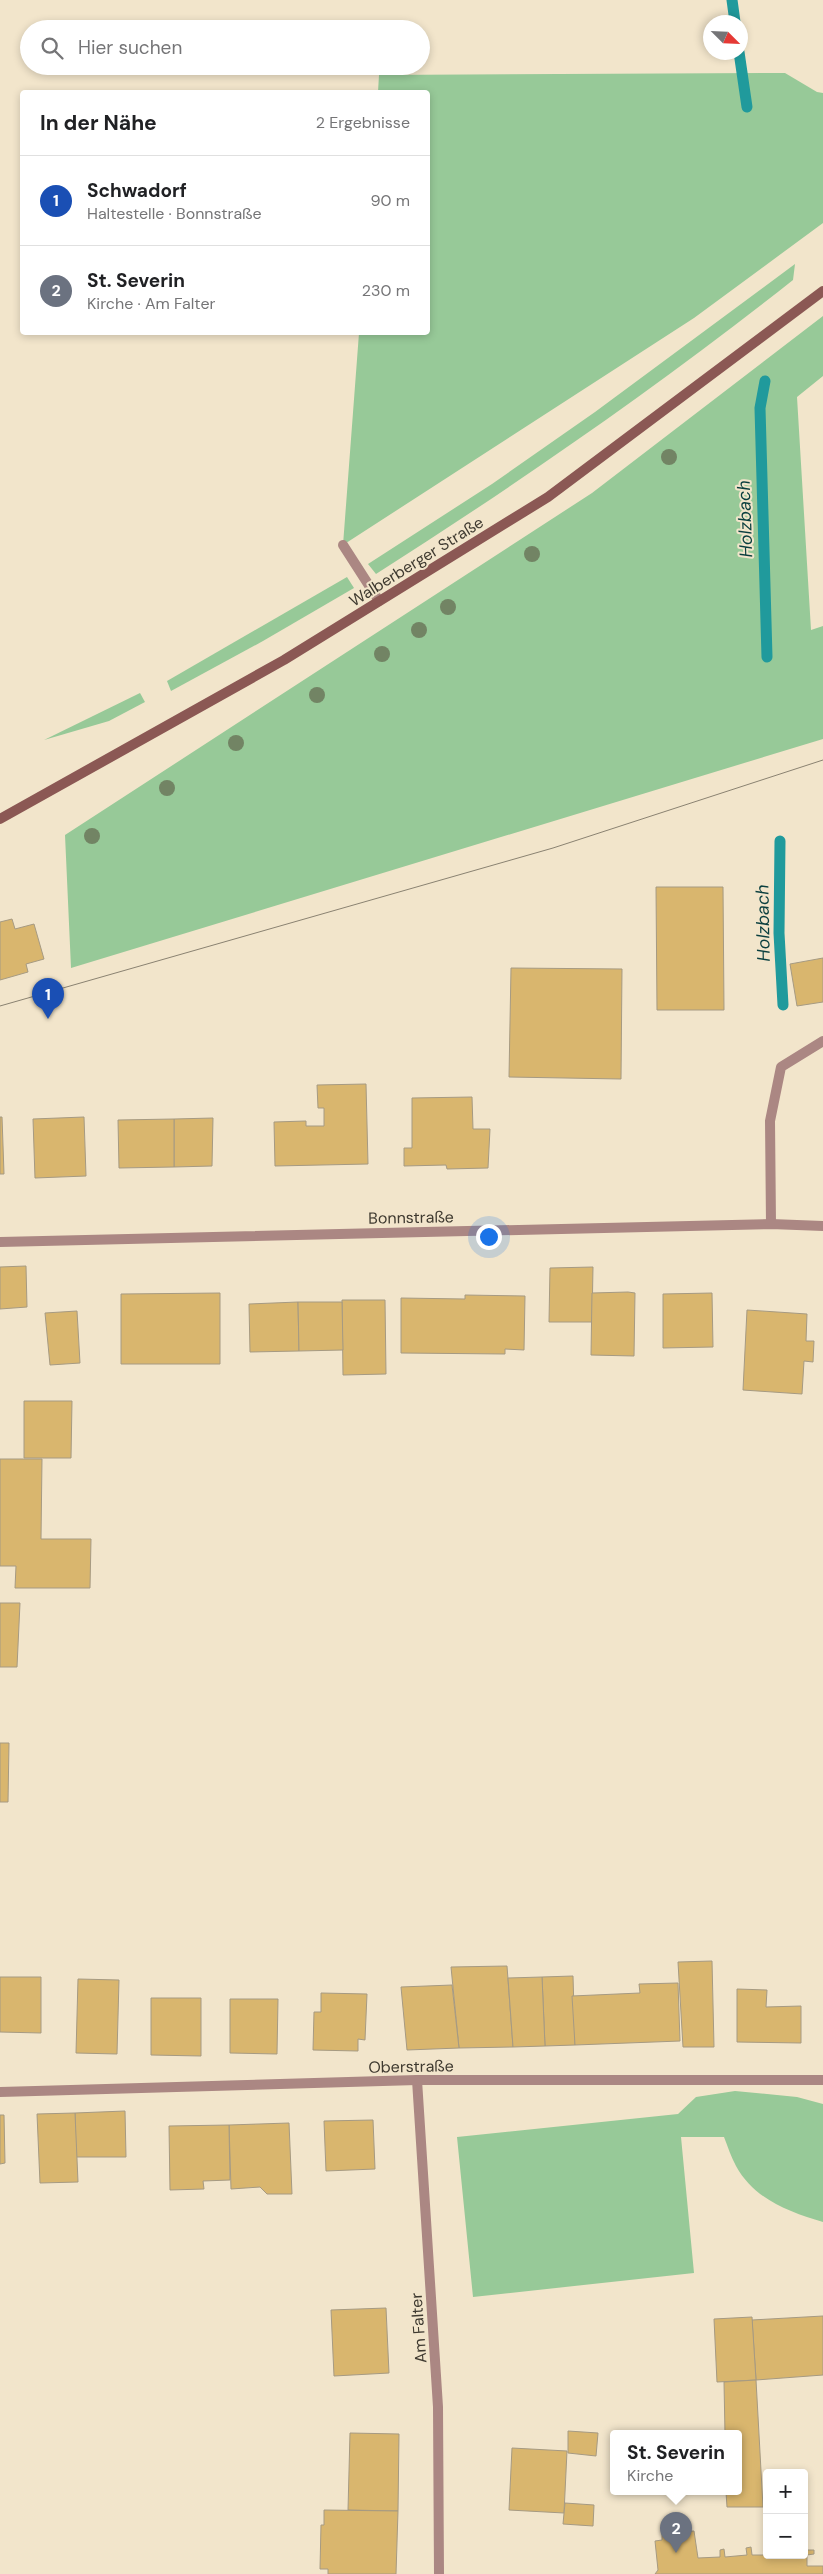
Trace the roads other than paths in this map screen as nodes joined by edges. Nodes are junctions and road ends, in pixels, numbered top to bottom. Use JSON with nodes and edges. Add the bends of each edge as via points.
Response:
{"nodes":[{"id":1,"x":823,"y":291,"type":"edge"},
{"id":2,"x":343,"y":545,"type":"dead end"},
{"id":3,"x":379,"y":601,"type":"junction"},
{"id":4,"x":0,"y":819,"type":"edge"},
{"id":5,"x":823,"y":1041,"type":"edge"},
{"id":6,"x":771,"y":1224,"type":"junction"},
{"id":7,"x":823,"y":1226,"type":"edge"},
{"id":8,"x":0,"y":1242,"type":"edge"},
{"id":9,"x":417,"y":2080,"type":"junction"},
{"id":10,"x":823,"y":2080,"type":"edge"},
{"id":11,"x":0,"y":2092,"type":"edge"},
{"id":12,"x":439,"y":2574,"type":"edge"}],
"edges":[{"from":1,"to":3,"type":"main road","name":"Walberberger Straße","via":[[548,497]]},
{"from":2,"to":3,"type":"street"},
{"from":3,"to":4,"type":"main road","name":"Walberberger Straße","via":[[284,660]]},
{"from":5,"to":6,"type":"street","via":[[781,1067],[770,1121]]},
{"from":6,"to":7,"type":"street","name":"Bonnstraße"},
{"from":6,"to":8,"type":"street","name":"Bonnstraße"},
{"from":9,"to":10,"type":"street","name":"Oberstraße"},
{"from":9,"to":11,"type":"street","name":"Oberstraße"},
{"from":9,"to":12,"type":"street","name":"Am Falter","via":[[438,2407]]}]}
